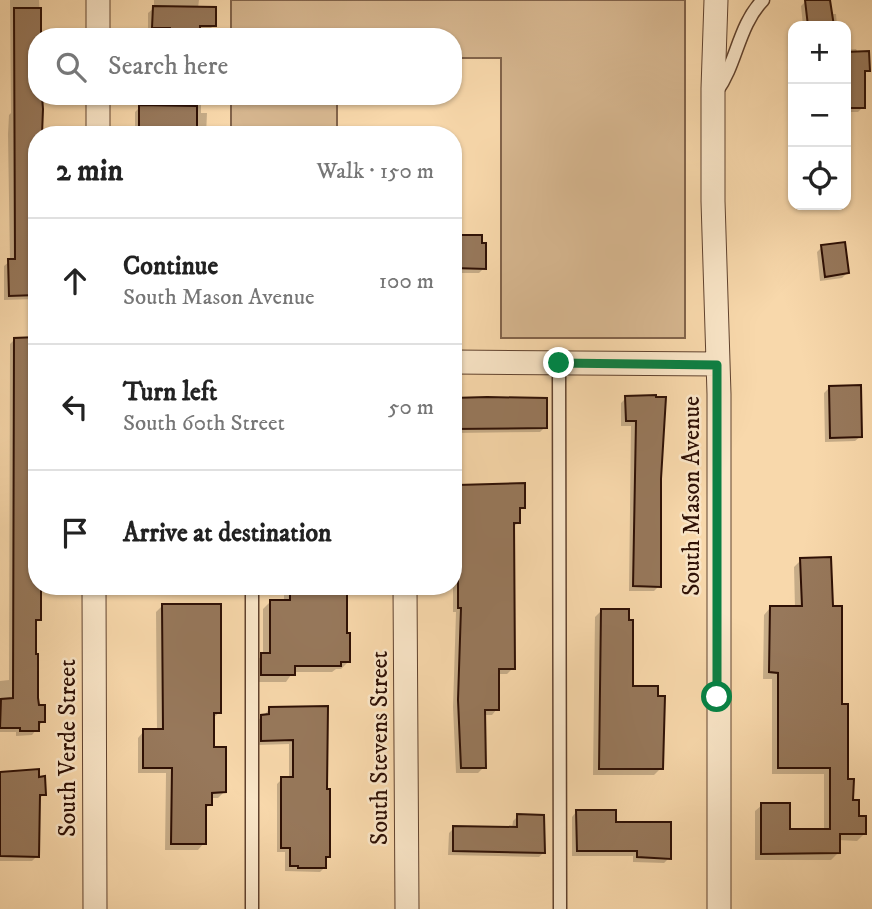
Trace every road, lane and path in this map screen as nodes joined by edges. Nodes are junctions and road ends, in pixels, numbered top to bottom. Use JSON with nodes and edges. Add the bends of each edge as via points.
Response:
{"nodes":[{"id":1,"x":98,"y":0,"type":"edge"},
{"id":2,"x":716,"y":0,"type":"edge"},
{"id":3,"x":763,"y":0,"type":"edge"},
{"id":4,"x":98,"y":28,"type":"edge"},
{"id":5,"x":712,"y":97,"type":"junction"},
{"id":6,"x":98,"y":105,"type":"edge"},
{"id":7,"x":97,"y":126,"type":"edge"},
{"id":8,"x":462,"y":362,"type":"edge"},
{"id":9,"x":559,"y":363,"type":"junction"},
{"id":10,"x":717,"y":365,"type":"junction"},
{"id":11,"x":94,"y":595,"type":"edge"},
{"id":12,"x":252,"y":595,"type":"edge"},
{"id":13,"x":405,"y":595,"type":"edge"},
{"id":14,"x":95,"y":909,"type":"edge"},
{"id":15,"x":252,"y":909,"type":"edge"},
{"id":16,"x":407,"y":909,"type":"edge"},
{"id":17,"x":560,"y":909,"type":"edge"},
{"id":18,"x":719,"y":909,"type":"edge"}],
"edges":[{"from":1,"to":4,"type":"street"},
{"from":2,"to":5,"type":"street","name":"South Mason Avenue"},
{"from":3,"to":5,"type":"lane","via":[[752,12],[724,81]]},
{"from":5,"to":10,"type":"street","name":"South Mason Avenue"},
{"from":6,"to":7,"type":"street"},
{"from":8,"to":9,"type":"street"},
{"from":9,"to":10,"type":"street"},
{"from":9,"to":17,"type":"lane"},
{"from":10,"to":18,"type":"street","name":"South Mason Avenue"},
{"from":11,"to":14,"type":"street","name":"South Verde Street"},
{"from":12,"to":15,"type":"lane"},
{"from":13,"to":16,"type":"street","name":"South Stevens Street"}]}
